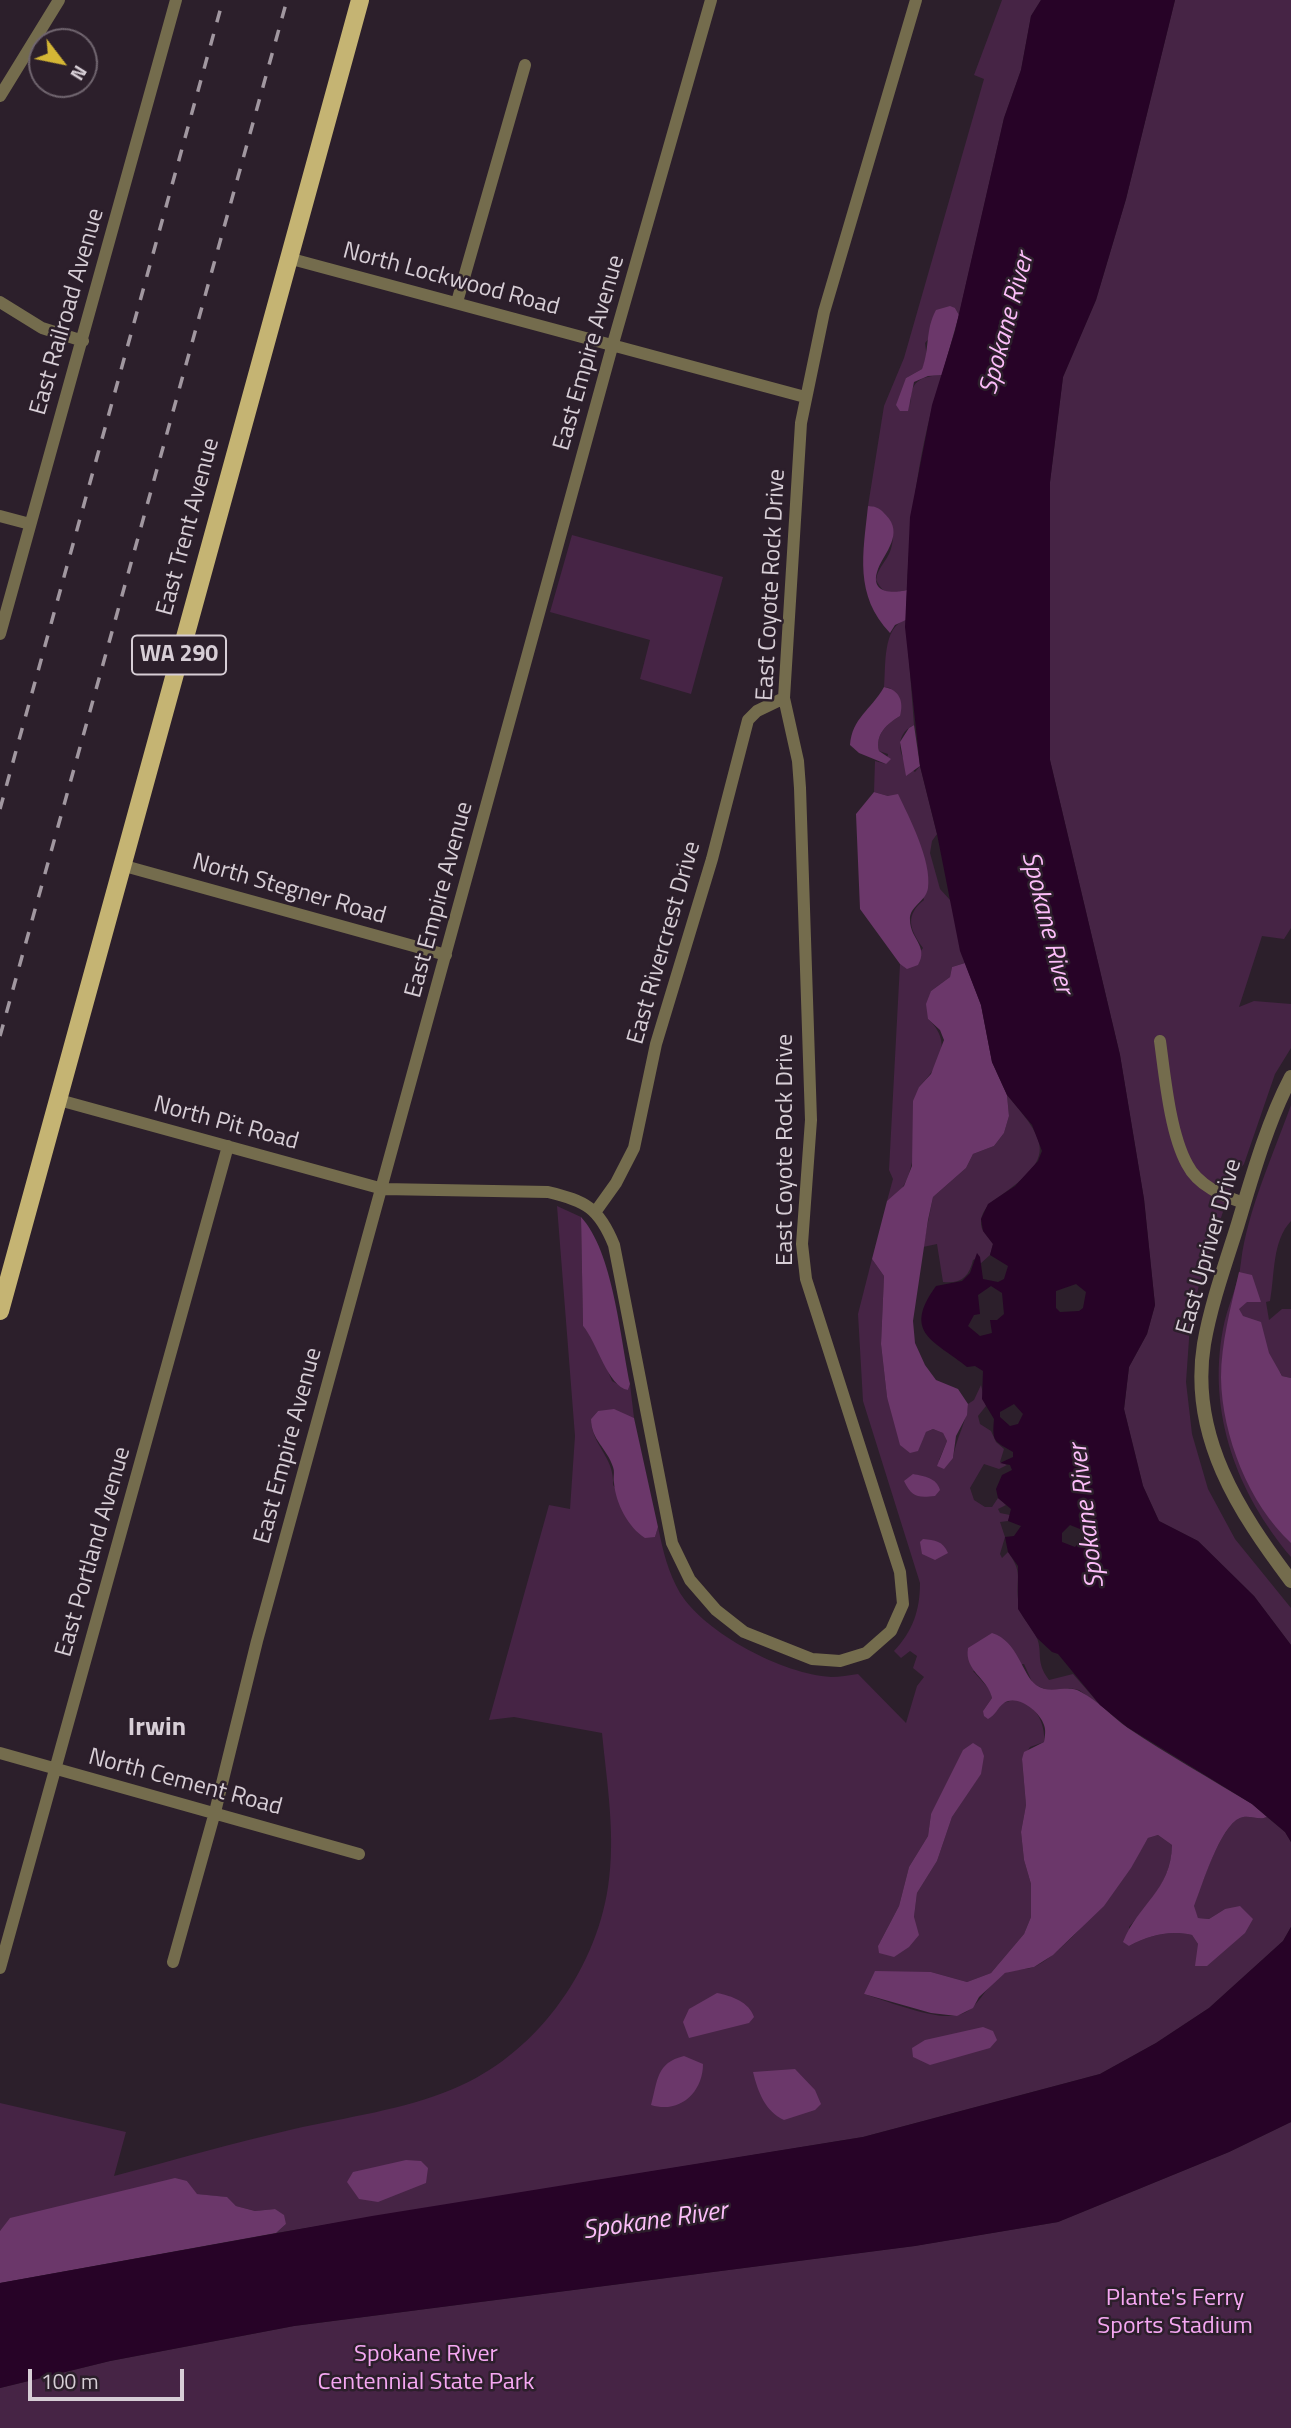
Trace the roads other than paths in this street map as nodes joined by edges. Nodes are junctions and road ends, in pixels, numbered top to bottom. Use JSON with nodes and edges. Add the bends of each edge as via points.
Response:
{"nodes":[{"id":1,"x":59,"y":0,"type":"edge"},
{"id":2,"x":176,"y":0,"type":"edge"},
{"id":3,"x":360,"y":0,"type":"edge"},
{"id":4,"x":711,"y":0,"type":"edge"},
{"id":5,"x":916,"y":0,"type":"edge"},
{"id":6,"x":526,"y":65,"type":"dead end"},
{"id":7,"x":0,"y":96,"type":"edge"},
{"id":8,"x":288,"y":258,"type":"junction"},
{"id":9,"x":0,"y":302,"type":"edge"},
{"id":10,"x":457,"y":302,"type":"junction"},
{"id":11,"x":83,"y":341,"type":"junction"},
{"id":12,"x":612,"y":347,"type":"junction"},
{"id":13,"x":805,"y":397,"type":"junction"},
{"id":14,"x":0,"y":516,"type":"edge"},
{"id":15,"x":30,"y":524,"type":"junction"},
{"id":16,"x":0,"y":634,"type":"edge"},
{"id":17,"x":784,"y":698,"type":"junction"},
{"id":18,"x":121,"y":864,"type":"junction"},
{"id":19,"x":446,"y":955,"type":"junction"},
{"id":20,"x":1160,"y":1041,"type":"dead end"},
{"id":21,"x":1291,"y":1077,"type":"edge"},
{"id":22,"x":59,"y":1100,"type":"junction"},
{"id":23,"x":228,"y":1146,"type":"junction"},
{"id":24,"x":383,"y":1189,"type":"junction"},
{"id":25,"x":1244,"y":1203,"type":"junction"},
{"id":26,"x":596,"y":1211,"type":"junction"},
{"id":27,"x":0,"y":1311,"type":"edge"},
{"id":28,"x":1291,"y":1581,"type":"edge"},
{"id":29,"x":0,"y":1753,"type":"edge"},
{"id":30,"x":55,"y":1769,"type":"junction"},
{"id":31,"x":215,"y":1812,"type":"junction"},
{"id":32,"x":359,"y":1854,"type":"dead end"},
{"id":33,"x":173,"y":1962,"type":"dead end"},
{"id":34,"x":0,"y":1968,"type":"edge"}],
"edges":[{"from":1,"to":7,"type":"street"},
{"from":2,"to":11,"type":"street","name":"East Railroad Avenue"},
{"from":3,"to":8,"type":"main road","name":"East Trent Avenue","number":"WA 290"},
{"from":4,"to":12,"type":"street","name":"East Empire Avenue"},
{"from":5,"to":13,"type":"street","name":"East Coyote Rock Drive","via":[[824,312]]},
{"from":6,"to":10,"type":"street"},
{"from":8,"to":10,"type":"street","name":"North Lockwood Road"},
{"from":8,"to":18,"type":"main road","name":"East Trent Avenue","number":"WA 290"},
{"from":9,"to":11,"type":"street","via":[[43,328]]},
{"from":10,"to":12,"type":"street","name":"North Lockwood Road"},
{"from":11,"to":15,"type":"street","name":"East Railroad Avenue"},
{"from":12,"to":13,"type":"street","name":"North Lockwood Road"},
{"from":12,"to":19,"type":"street","name":"East Empire Avenue"},
{"from":13,"to":17,"type":"street","name":"East Coyote Rock Drive"},
{"from":14,"to":15,"type":"street"},
{"from":15,"to":16,"type":"street","name":"East Railroad Avenue"},
{"from":17,"to":26,"type":"street","name":"East Rivercrest Drive","via":[[748,720],[656,1044],[634,1148]]},
{"from":17,"to":26,"type":"street","name":"East Coyote Rock Drive","via":[[800,788],[811,1120],[802,1244],[806,1279],[900,1572],[903,1604],[891,1631],[866,1653],[840,1661],[812,1659],[744,1632],[716,1610],[690,1580],[672,1543],[614,1245]]},
{"from":18,"to":19,"type":"street","name":"North Stegner Road"},
{"from":18,"to":22,"type":"main road","name":"East Trent Avenue","number":"WA 290"},
{"from":19,"to":24,"type":"street","name":"East Empire Avenue"},
{"from":20,"to":25,"type":"street","via":[[1170,1108],[1187,1165],[1217,1194]]},
{"from":21,"to":25,"type":"street","name":"East Upriver Drive"},
{"from":22,"to":23,"type":"street","name":"North Pit Road"},
{"from":22,"to":27,"type":"main road","name":"East Trent Avenue","number":"WA 290"},
{"from":23,"to":24,"type":"street","name":"North Pit Road"},
{"from":23,"to":30,"type":"street","name":"East Portland Avenue"},
{"from":24,"to":26,"type":"street","via":[[548,1192],[574,1198]]},
{"from":24,"to":31,"type":"street","name":"East Empire Avenue","via":[[257,1641]]},
{"from":25,"to":28,"type":"street","name":"East Upriver Drive","via":[[1209,1318],[1202,1373],[1204,1405],[1227,1487]]},
{"from":29,"to":30,"type":"street","name":"North Cement Road"},
{"from":30,"to":31,"type":"street","name":"North Cement Road"},
{"from":30,"to":34,"type":"street","name":"East Portland Avenue"},
{"from":31,"to":32,"type":"street","name":"North Cement Road"},
{"from":31,"to":33,"type":"street","name":"East Empire Avenue"}]}
